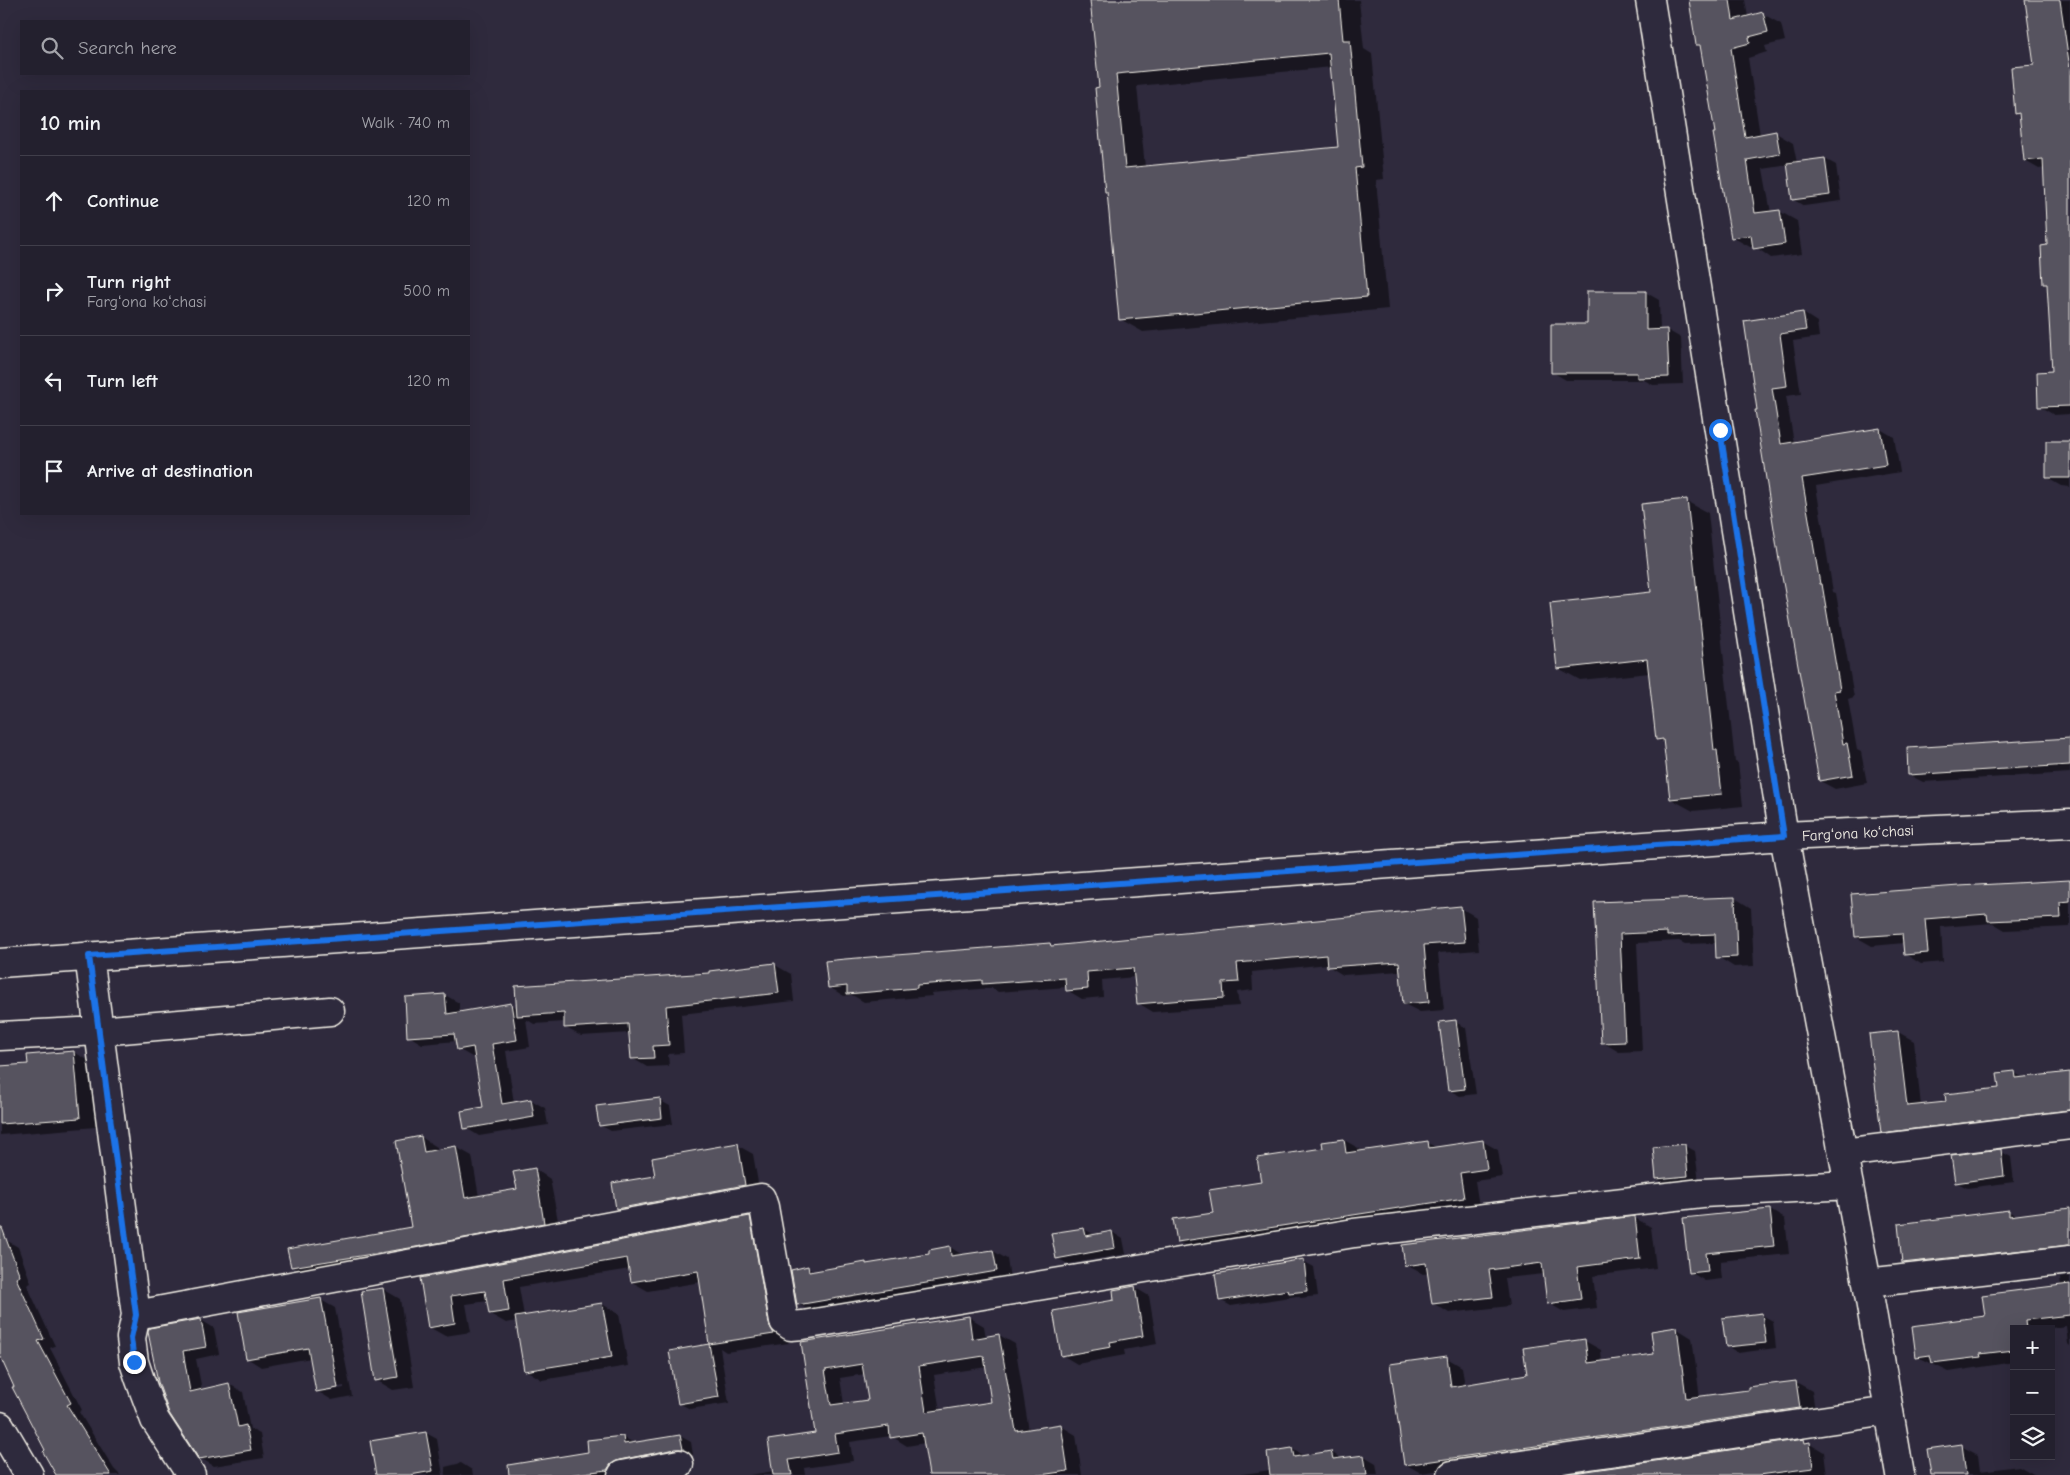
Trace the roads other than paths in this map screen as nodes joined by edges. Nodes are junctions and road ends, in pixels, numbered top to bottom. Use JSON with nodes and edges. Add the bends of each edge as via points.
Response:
{"nodes":[{"id":1,"x":1650,"y":0,"type":"edge"},
{"id":2,"x":2070,"y":823,"type":"edge"},
{"id":3,"x":1784,"y":836,"type":"junction"},
{"id":4,"x":89,"y":956,"type":"junction"},
{"id":5,"x":0,"y":963,"type":"edge"},
{"id":6,"x":330,"y":1011,"type":"dead end"},
{"id":7,"x":99,"y":1030,"type":"junction"},
{"id":8,"x":0,"y":1036,"type":"edge"},
{"id":9,"x":2070,"y":1126,"type":"edge"},
{"id":10,"x":1843,"y":1153,"type":"junction"},
{"id":11,"x":1849,"y":1185,"type":"junction"},
{"id":12,"x":2070,"y":1260,"type":"edge"},
{"id":13,"x":1867,"y":1283,"type":"junction"},
{"id":14,"x":136,"y":1315,"type":"junction"},
{"id":15,"x":1889,"y":1411,"type":"junction"},
{"id":16,"x":0,"y":1426,"type":"edge"},
{"id":17,"x":679,"y":1464,"type":"dead end"},
{"id":18,"x":29,"y":1475,"type":"edge"},
{"id":19,"x":191,"y":1475,"type":"edge"},
{"id":20,"x":622,"y":1475,"type":"edge"},
{"id":21,"x":1452,"y":1475,"type":"edge"},
{"id":22,"x":1900,"y":1475,"type":"edge"}],
"edges":[{"from":1,"to":3,"type":"street"},
{"from":2,"to":3,"type":"street","name":"Fargʻona koʻchasi"},
{"from":3,"to":4,"type":"street","name":"Fargʻona koʻchasi"},
{"from":3,"to":10,"type":"street"},
{"from":4,"to":5,"type":"street","name":"Fargʻona koʻchasi"},
{"from":4,"to":7,"type":"street"},
{"from":6,"to":7,"type":"street"},
{"from":7,"to":8,"type":"street"},
{"from":7,"to":14,"type":"street"},
{"from":9,"to":10,"type":"street"},
{"from":10,"to":11,"type":"street"},
{"from":11,"to":13,"type":"street"},
{"from":11,"to":14,"type":"street","via":[[1702,1193],[1354,1233],[791,1326],[784,1321],[761,1198]]},
{"from":12,"to":13,"type":"street"},
{"from":13,"to":15,"type":"street"},
{"from":14,"to":19,"type":"street","via":[[131,1338],[140,1380],[155,1420]]},
{"from":15,"to":21,"type":"street"},
{"from":15,"to":22,"type":"street"},
{"from":16,"to":18,"type":"street"},
{"from":17,"to":20,"type":"street"}]}
